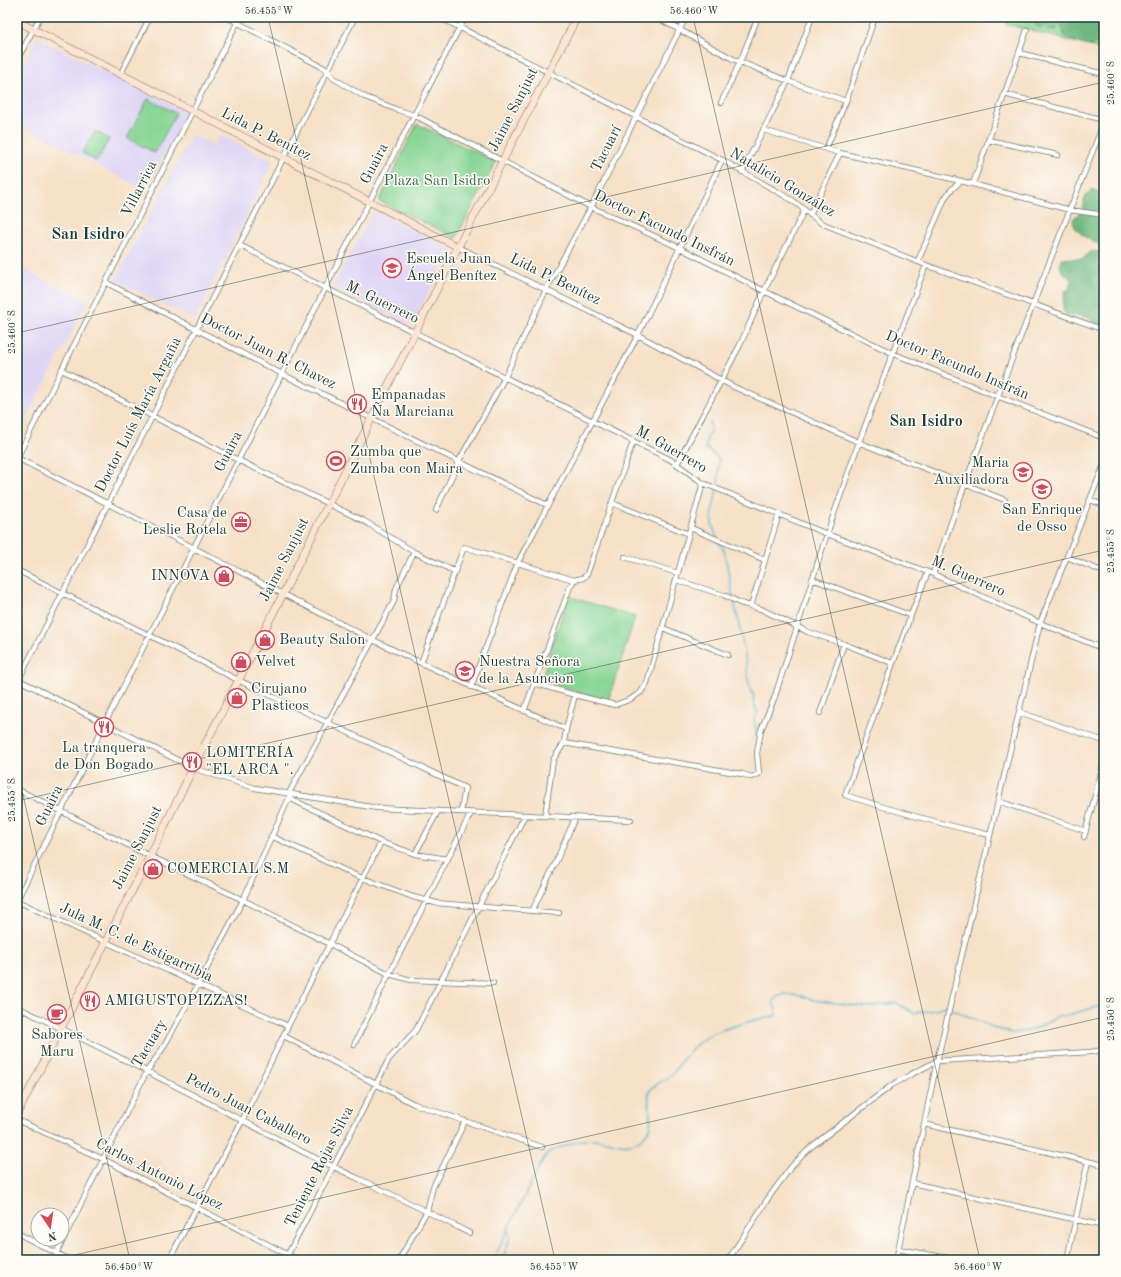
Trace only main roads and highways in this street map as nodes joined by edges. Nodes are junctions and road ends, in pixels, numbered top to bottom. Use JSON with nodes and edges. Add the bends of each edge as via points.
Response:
{"nodes":[{"id":1,"x":577,"y":17,"type":"edge"},
{"id":2,"x":17,"y":21,"type":"edge"},
{"id":3,"x":458,"y":247,"type":"junction"},
{"id":4,"x":17,"y":1114,"type":"edge"}],
"edges":[{"from":1,"to":3,"type":"main road","name":"Jaime Sanjust"},
{"from":2,"to":3,"type":"main road","name":"Lida P. Benítez"},
{"from":3,"to":4,"type":"main road","name":"Jaime Sanjust"}]}
